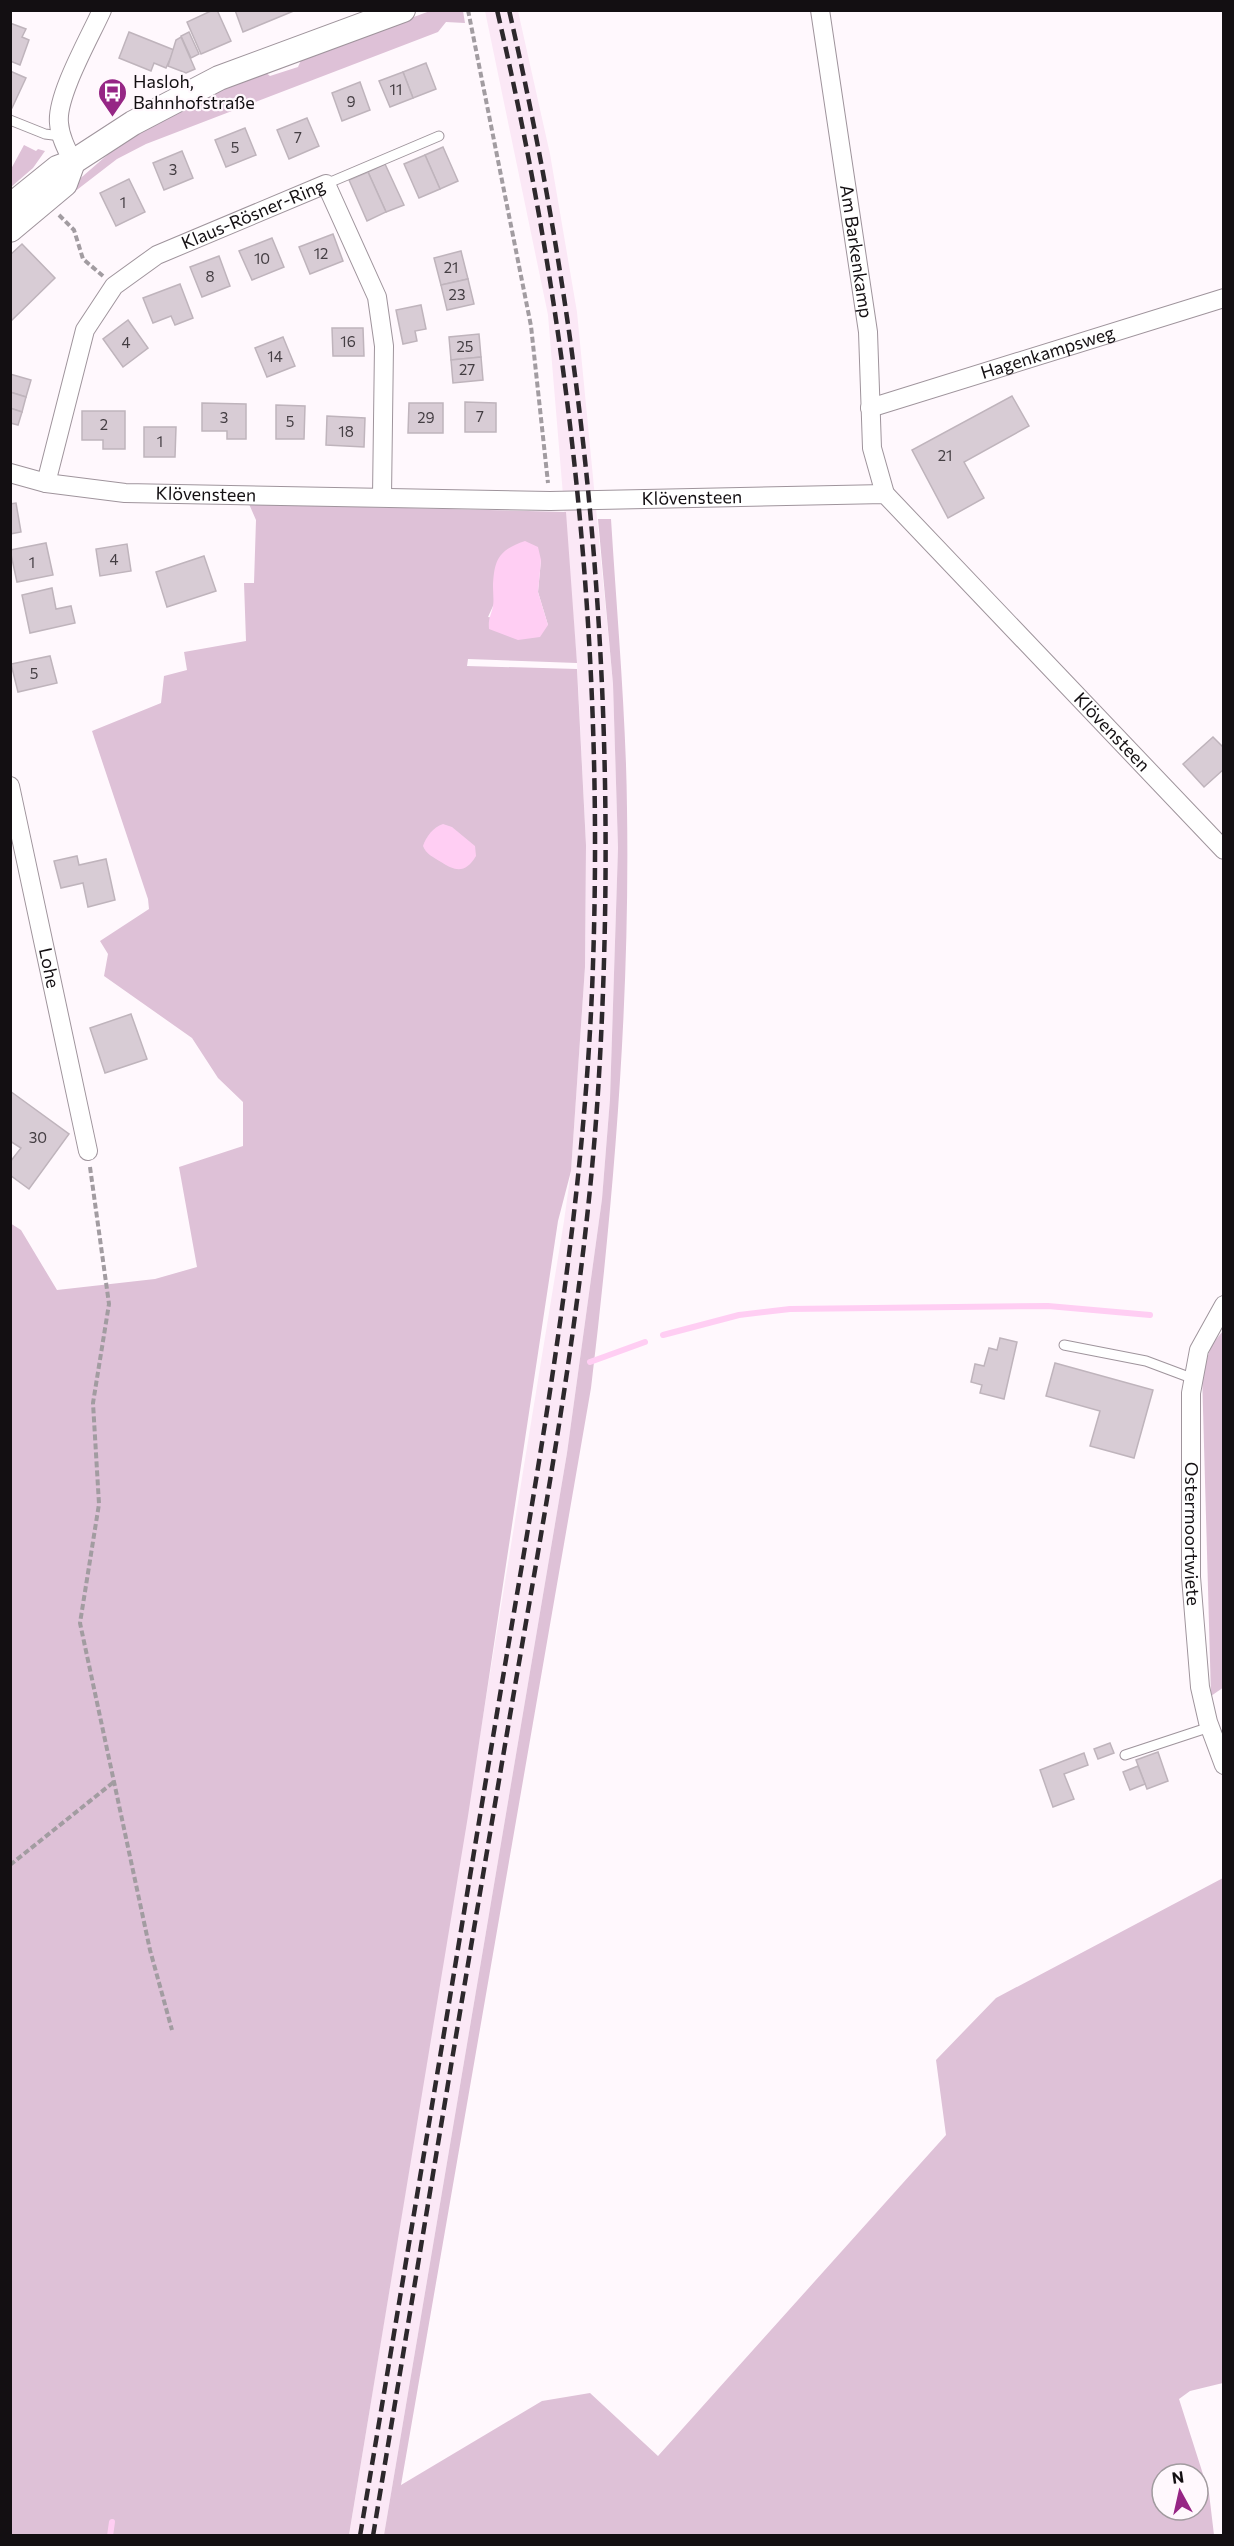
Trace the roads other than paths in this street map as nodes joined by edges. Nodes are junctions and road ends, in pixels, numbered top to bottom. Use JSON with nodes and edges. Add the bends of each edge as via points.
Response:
{"nodes":[{"id":1,"x":102,"y":10,"type":"edge"},
{"id":2,"x":403,"y":10,"type":"edge"},
{"id":3,"x":820,"y":10,"type":"edge"},
{"id":4,"x":10,"y":120,"type":"edge"},
{"id":5,"x":61,"y":136,"type":"junction"},
{"id":6,"x":439,"y":136,"type":"dead end"},
{"id":7,"x":73,"y":162,"type":"junction"},
{"id":8,"x":326,"y":184,"type":"junction"},
{"id":9,"x":10,"y":206,"type":"edge"},
{"id":10,"x":10,"y":230,"type":"edge"},
{"id":11,"x":1224,"y":298,"type":"edge"},
{"id":12,"x":870,"y":408,"type":"junction"},
{"id":13,"x":10,"y":473,"type":"edge"},
{"id":14,"x":46,"y":483,"type":"junction"},
{"id":15,"x":885,"y":494,"type":"junction"},
{"id":16,"x":382,"y":496,"type":"junction"},
{"id":17,"x":10,"y":786,"type":"edge"},
{"id":18,"x":1224,"y":850,"type":"edge"},
{"id":19,"x":88,"y":1151,"type":"road end"},
{"id":20,"x":1224,"y":1305,"type":"edge"},
{"id":21,"x":1064,"y":1345,"type":"dead end"},
{"id":22,"x":1194,"y":1379,"type":"junction"},
{"id":23,"x":1210,"y":1727,"type":"junction"},
{"id":24,"x":1125,"y":1755,"type":"dead end"},
{"id":25,"x":1224,"y":1765,"type":"edge"}],
"edges":[{"from":1,"to":5,"type":"street","via":[[60,103]]},
{"from":2,"to":7,"type":"main road","via":[[219,78],[133,123]]},
{"from":3,"to":12,"type":"street","name":"Am Barkenkamp","via":[[868,332]]},
{"from":4,"to":5,"type":"lane"},
{"from":5,"to":7,"type":"street"},
{"from":6,"to":8,"type":"lane"},
{"from":7,"to":9,"type":"main road","via":[[57,168]]},
{"from":7,"to":10,"type":"main road","via":[[65,184]]},
{"from":8,"to":14,"type":"street","name":"Klaus-Rösner-Ring","via":[[157,255],[114,286],[85,330]]},
{"from":8,"to":16,"type":"street","name":"Klaus-Rösner-Ring","via":[[377,297],[384,346]]},
{"from":11,"to":12,"type":"street","name":"Hagenkampsweg"},
{"from":12,"to":15,"type":"street","name":"Am Barkenkamp","via":[[872,448]]},
{"from":13,"to":14,"type":"street","name":"Klövensteen"},
{"from":14,"to":16,"type":"street","name":"Klövensteen","via":[[125,494]]},
{"from":15,"to":16,"type":"street","name":"Klövensteen","via":[[550,501]]},
{"from":15,"to":18,"type":"street","name":"Klövensteen"},
{"from":17,"to":19,"type":"street","name":"Lohe"},
{"from":20,"to":22,"type":"street","name":"Ostermoortwiete","via":[[1199,1350]]},
{"from":21,"to":22,"type":"lane","via":[[1146,1361]]},
{"from":22,"to":23,"type":"street","name":"Ostermoortwiete","via":[[1191,1576],[1200,1687]]},
{"from":23,"to":24,"type":"lane"},
{"from":23,"to":25,"type":"street","name":"Ostermoortwiete"}]}
